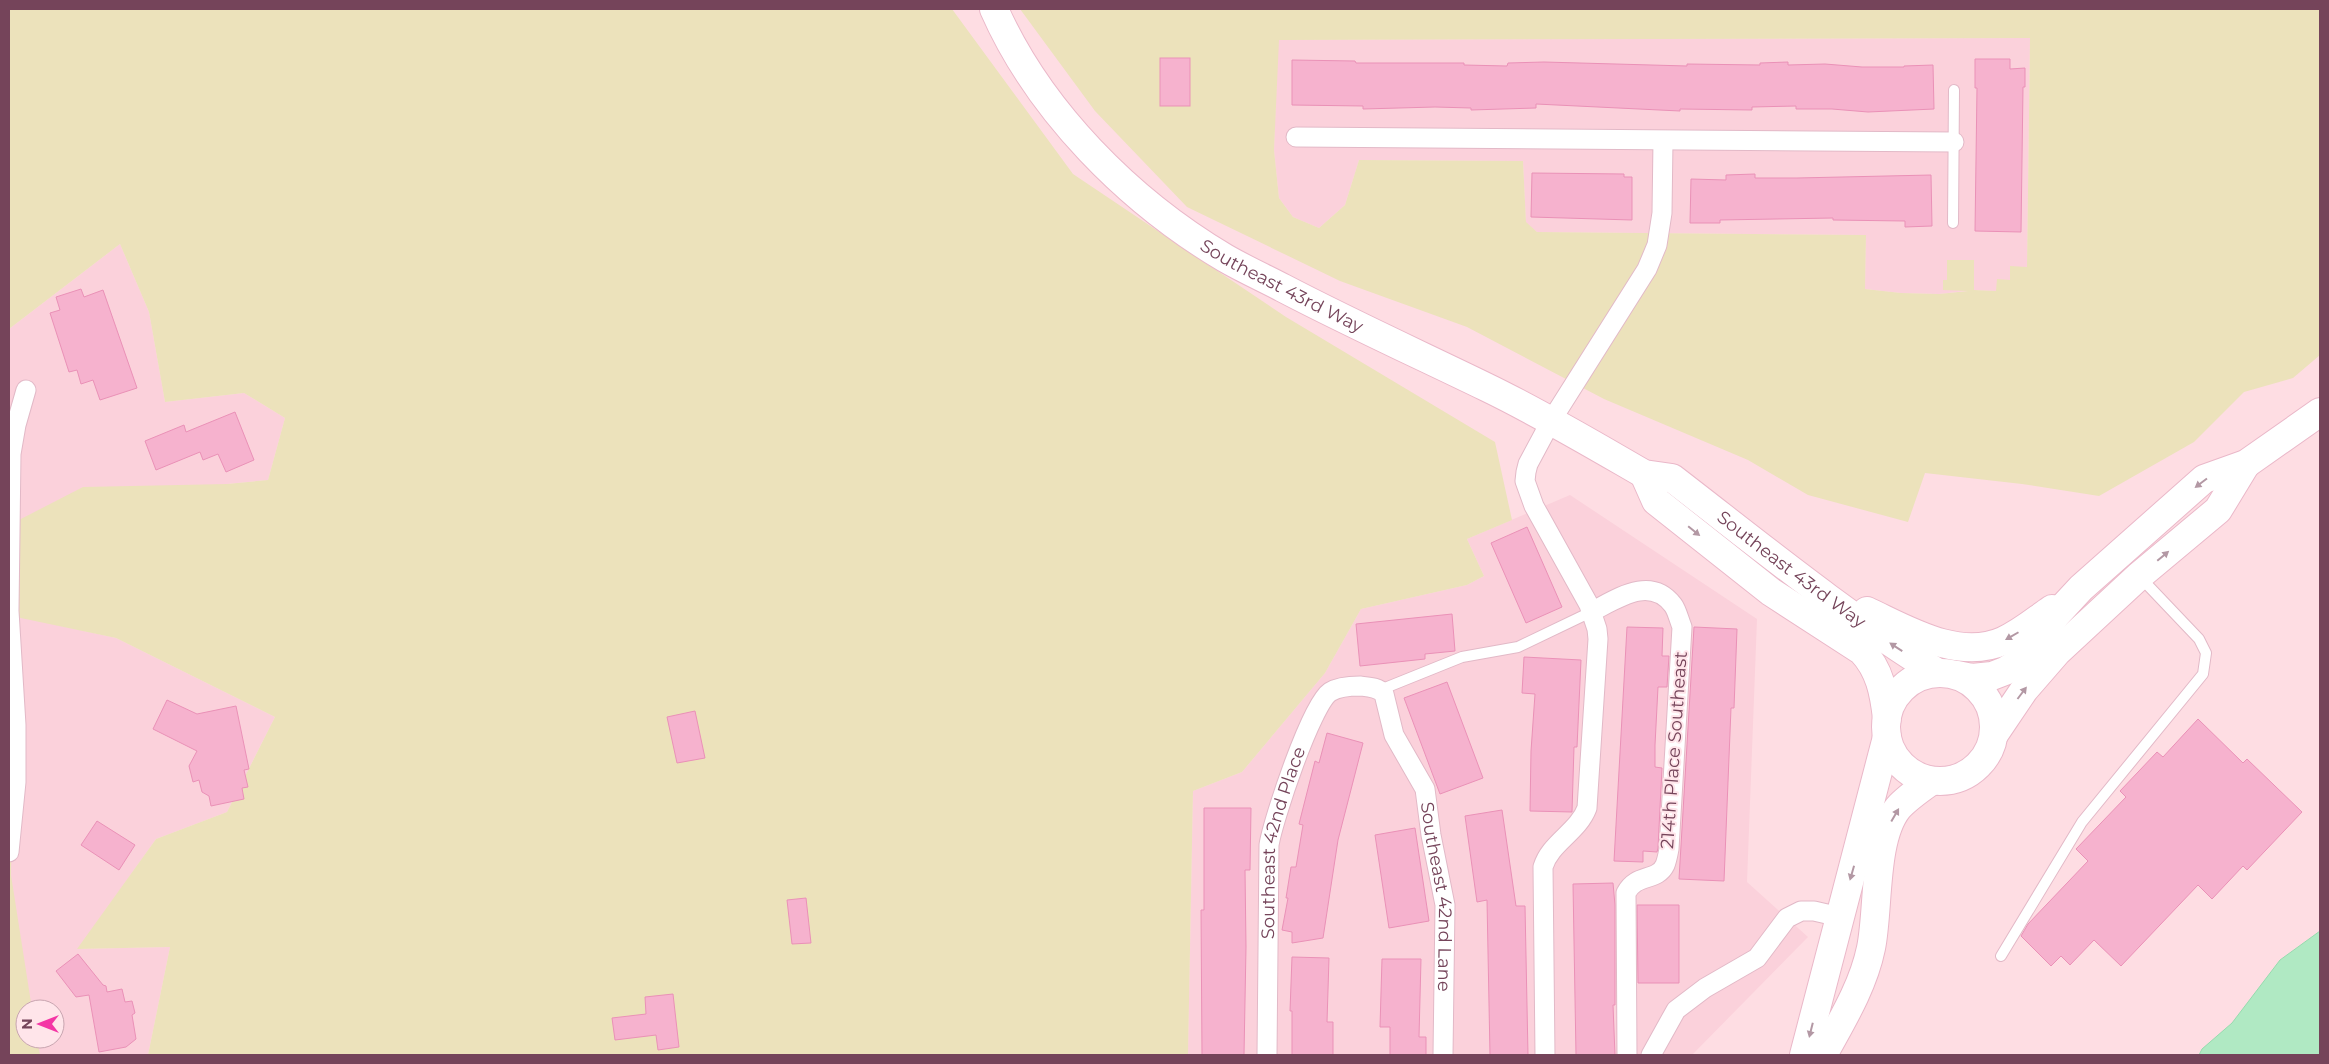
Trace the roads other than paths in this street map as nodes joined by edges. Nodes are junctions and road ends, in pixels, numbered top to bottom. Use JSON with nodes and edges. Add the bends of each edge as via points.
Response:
{"nodes":[{"id":1,"x":994,"y":9,"type":"edge"},
{"id":2,"x":1954,"y":90,"type":"dead end"},
{"id":3,"x":1296,"y":137,"type":"dead end"},
{"id":4,"x":1664,"y":141,"type":"junction"},
{"id":5,"x":1954,"y":142,"type":"junction"},
{"id":6,"x":1953,"y":223,"type":"dead end"},
{"id":7,"x":26,"y":390,"type":"dead end"},
{"id":8,"x":2320,"y":412,"type":"edge"},
{"id":9,"x":1551,"y":421,"type":"junction"},
{"id":10,"x":2246,"y":464,"type":"junction"},
{"id":11,"x":1644,"y":474,"type":"junction"},
{"id":12,"x":2139,"y":576,"type":"junction"},
{"id":13,"x":1815,"y":588,"type":"junction"},
{"id":14,"x":2081,"y":588,"type":"junction"},
{"id":15,"x":1591,"y":612,"type":"junction"},
{"id":16,"x":1947,"y":674,"type":"junction"},
{"id":17,"x":1380,"y":690,"type":"junction"},
{"id":18,"x":1887,"y":728,"type":"junction"},
{"id":19,"x":1995,"y":733,"type":"junction"},
{"id":20,"x":1930,"y":782,"type":"junction"},
{"id":21,"x":9,"y":852,"type":"edge"},
{"id":22,"x":1840,"y":917,"type":"junction"},
{"id":23,"x":2001,"y":956,"type":"dead end"},
{"id":24,"x":1267,"y":1055,"type":"edge"},
{"id":25,"x":1443,"y":1055,"type":"edge"},
{"id":26,"x":1545,"y":1055,"type":"edge"},
{"id":27,"x":1627,"y":1055,"type":"edge"},
{"id":28,"x":1651,"y":1055,"type":"edge"},
{"id":29,"x":1804,"y":1055,"type":"edge"},
{"id":30,"x":1823,"y":1055,"type":"edge"}],
"edges":[{"from":1,"to":9,"type":"main road","name":"Southeast 43rd Way","via":[[1023,66],[1082,142],[1174,224],[1242,267]]},
{"from":2,"to":5,"type":"lane"},
{"from":3,"to":4,"type":"street"},
{"from":4,"to":5,"type":"street"},
{"from":4,"to":9,"type":"street","via":[[1662,213],[1657,245],[1647,269]]},
{"from":5,"to":6,"type":"lane"},
{"from":7,"to":21,"type":"street","via":[[11,454],[9,611],[16,782]]},
{"from":8,"to":10,"type":"main road"},
{"from":9,"to":11,"type":"main road","name":"Southeast 43rd Way"},
{"from":9,"to":15,"type":"street","via":[[1528,464],[1525,481],[1534,506]]},
{"from":12,"to":10,"type":"main road","one_way":true,"via":[[2218,510]]},
{"from":10,"to":14,"type":"main road","one_way":true,"via":[[2204,479]]},
{"from":11,"to":13,"type":"main road","name":"Southeast 43rd Way","via":[[1672,478]]},
{"from":11,"to":18,"type":"main road","name":"Southeast 43rd Way","one_way":true,"via":[[1656,501],[1771,592],[1862,651],[1882,687]]},
{"from":19,"to":12,"type":"main road","one_way":true,"via":[[2039,671]]},
{"from":12,"to":23,"type":"lane","via":[[2199,639],[2206,654],[2203,674],[2082,822]]},
{"from":14,"to":13,"type":"main road","one_way":true,"via":[[2002,642],[1966,646],[1925,638]]},
{"from":16,"to":13,"type":"main road","name":"Southeast 43rd Way","one_way":true,"via":[[1858,621]]},
{"from":14,"to":16,"type":"main road","via":[[2020,661],[2005,671],[1972,678]]},
{"from":15,"to":17,"type":"lane","via":[[1518,647],[1462,657]]},
{"from":15,"to":26,"type":"street","via":[[1598,639],[1587,808],[1571,833],[1551,852],[1543,868]]},
{"from":15,"to":27,"type":"street","name":"214th Place Southeast","via":[[1641,589],[1659,592],[1674,605],[1682,627],[1669,849],[1665,866],[1656,876],[1631,884],[1626,893]]},
{"from":16,"to":18,"type":"main road","via":[[1924,675],[1910,682],[1891,704]]},
{"from":16,"to":19,"type":"main road","via":[[1970,682],[1982,691],[1990,704]]},
{"from":17,"to":24,"type":"street","name":"Southeast 42nd Place","via":[[1343,687],[1330,692],[1323,700],[1316,710],[1274,821],[1269,845]]},
{"from":17,"to":25,"type":"street","name":"Southeast 42nd Lane","via":[[1384,694],[1394,735],[1425,789],[1445,905]]},
{"from":18,"to":20,"type":"main road","via":[[1892,753],[1902,766]]},
{"from":18,"to":22,"type":"main road","one_way":true},
{"from":19,"to":20,"type":"main road","via":[[1980,766],[1966,776],[1948,782]]},
{"from":30,"to":20,"type":"main road","one_way":true,"via":[[1867,965],[1885,835],[1898,808]]},
{"from":22,"to":28,"type":"street","via":[[1801,911],[1787,918],[1757,958],[1705,988],[1676,1010]]},
{"from":22,"to":29,"type":"main road","one_way":true}]}
